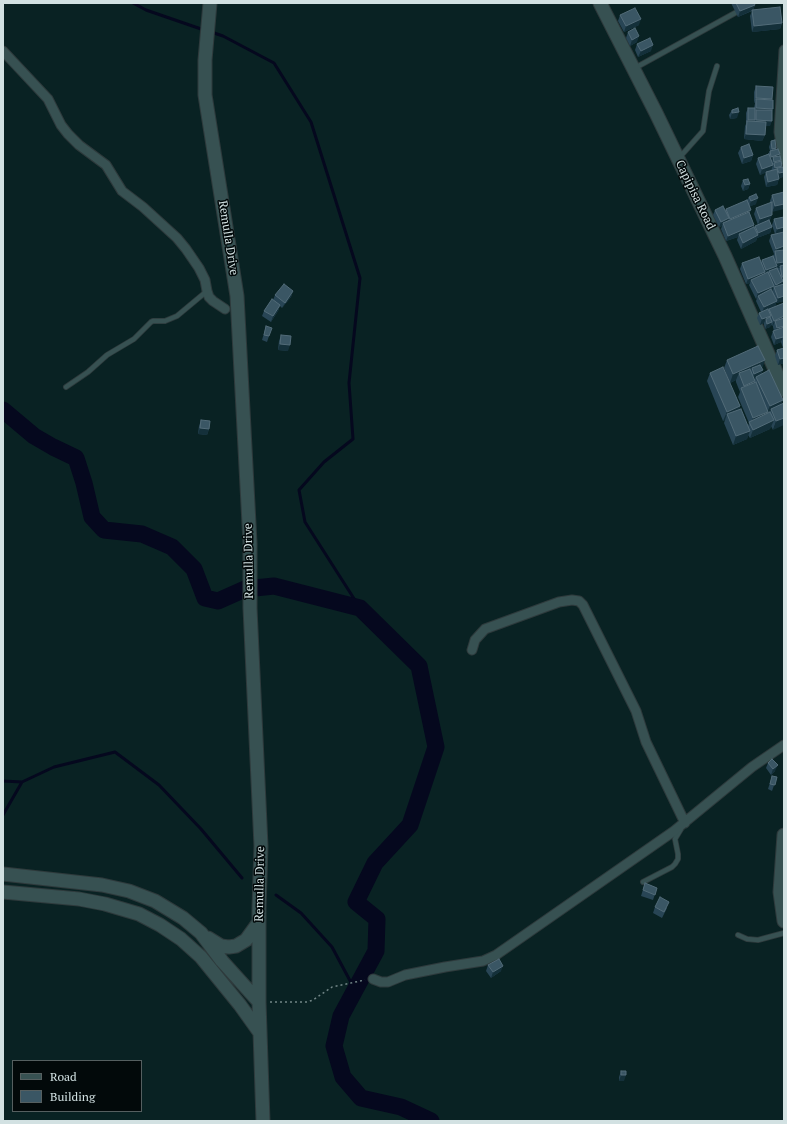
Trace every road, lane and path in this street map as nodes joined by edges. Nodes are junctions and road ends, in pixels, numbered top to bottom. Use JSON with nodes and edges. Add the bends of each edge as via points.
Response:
{"nodes":[{"id":1,"x":210,"y":3,"type":"edge"},
{"id":2,"x":600,"y":3,"type":"edge"},
{"id":3,"x":735,"y":13,"type":"dead end"},
{"id":4,"x":784,"y":50,"type":"edge"},
{"id":5,"x":3,"y":51,"type":"edge"},
{"id":6,"x":717,"y":66,"type":"dead end"},
{"id":7,"x":634,"y":69,"type":"junction"},
{"id":8,"x":678,"y":160,"type":"junction"},
{"id":9,"x":784,"y":160,"type":"edge"},
{"id":10,"x":207,"y":291,"type":"junction"},
{"id":11,"x":225,"y":309,"type":"dead end"},
{"id":12,"x":66,"y":387,"type":"dead end"},
{"id":13,"x":784,"y":390,"type":"edge"},
{"id":14,"x":472,"y":650,"type":"dead end"},
{"id":15,"x":784,"y":745,"type":"edge"},
{"id":16,"x":685,"y":823,"type":"junction"},
{"id":17,"x":784,"y":835,"type":"edge"},
{"id":18,"x":3,"y":874,"type":"edge"},
{"id":19,"x":643,"y":882,"type":"dead end"},
{"id":20,"x":3,"y":892,"type":"edge"},
{"id":21,"x":784,"y":921,"type":"edge"},
{"id":22,"x":259,"y":922,"type":"junction"},
{"id":23,"x":784,"y":932,"type":"edge"},
{"id":24,"x":201,"y":933,"type":"junction"},
{"id":25,"x":738,"y":935,"type":"dead end"},
{"id":26,"x":373,"y":979,"type":"joint"},
{"id":27,"x":259,"y":1002,"type":"junction"},
{"id":28,"x":260,"y":1033,"type":"junction"},
{"id":29,"x":263,"y":1121,"type":"edge"}],
"edges":[{"from":1,"to":22,"type":"street","name":"Remulla Drive","via":[[205,95],[237,296],[250,543],[250,608],[261,846]]},
{"from":2,"to":7,"type":"street","name":"Capipisa Road"},
{"from":3,"to":7,"type":"lane"},
{"from":4,"to":9,"type":"street","via":[[779,132]]},
{"from":5,"to":10,"type":"street","via":[[48,99],[68,134],[106,165],[122,191],[177,238],[203,276]]},
{"from":6,"to":8,"type":"lane","via":[[709,91],[703,131]]},
{"from":7,"to":8,"type":"street","name":"Capipisa Road"},
{"from":8,"to":13,"type":"street","name":"Capipisa Road","via":[[725,256]]},
{"from":10,"to":11,"type":"street","via":[[212,301]]},
{"from":10,"to":12,"type":"lane","via":[[177,316],[165,321],[151,322],[134,339],[107,355]]},
{"from":14,"to":16,"type":"street","via":[[475,640],[485,629],[559,602],[572,600],[583,604],[636,711],[646,742]]},
{"from":15,"to":16,"type":"street","via":[[752,767]]},
{"from":16,"to":19,"type":"lane","via":[[675,839],[678,854],[675,864]]},
{"from":16,"to":26,"type":"street","via":[[496,955],[483,961],[428,970],[388,982]]},
{"from":17,"to":21,"type":"street","via":[[780,892]]},
{"from":18,"to":24,"type":"street","via":[[92,883],[129,891],[165,906]]},
{"from":20,"to":28,"type":"street","via":[[105,904],[139,914],[160,925],[201,957]]},
{"from":22,"to":24,"type":"street","via":[[246,940],[233,947],[221,946]]},
{"from":22,"to":27,"type":"street","name":"Remulla Drive"},
{"from":23,"to":25,"type":"lane","via":[[758,940]]},
{"from":24,"to":27,"type":"street"},
{"from":26,"to":27,"type":"path","via":[[328,988],[307,1002]]},
{"from":27,"to":28,"type":"street","name":"Remulla Drive"},
{"from":28,"to":29,"type":"street","name":"Remulla Drive"}]}
